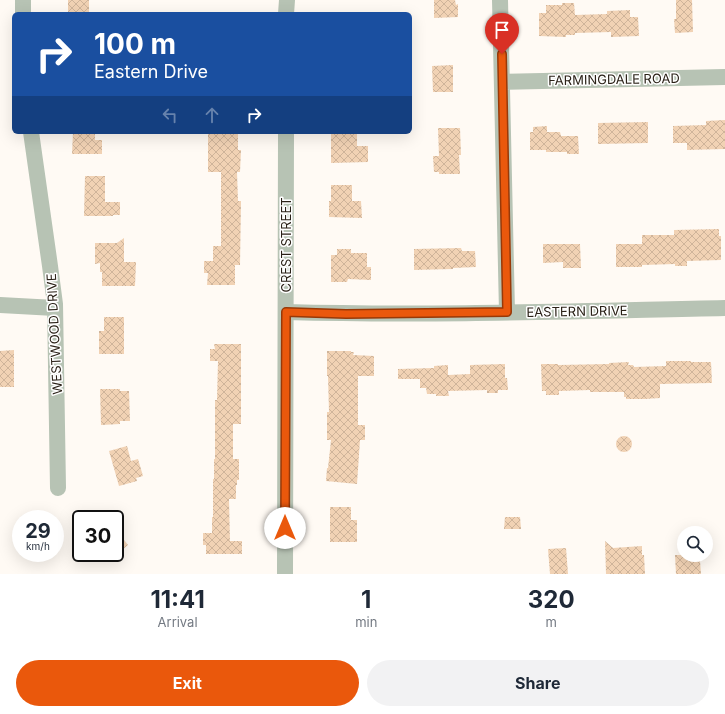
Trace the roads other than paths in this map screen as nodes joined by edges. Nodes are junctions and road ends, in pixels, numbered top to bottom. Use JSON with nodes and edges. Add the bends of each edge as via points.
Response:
{"nodes":[{"id":1,"x":23,"y":0,"type":"edge"},
{"id":2,"x":286,"y":0,"type":"edge"},
{"id":3,"x":500,"y":0,"type":"edge"},
{"id":4,"x":23,"y":12,"type":"edge"},
{"id":5,"x":286,"y":12,"type":"edge"},
{"id":6,"x":725,"y":77,"type":"edge"},
{"id":7,"x":502,"y":82,"type":"junction"},
{"id":8,"x":31,"y":134,"type":"edge"},
{"id":9,"x":286,"y":134,"type":"edge"},
{"id":10,"x":0,"y":305,"type":"edge"},
{"id":11,"x":55,"y":308,"type":"junction"},
{"id":12,"x":725,"y":308,"type":"edge"},
{"id":13,"x":286,"y":312,"type":"junction"},
{"id":14,"x":507,"y":312,"type":"junction"},
{"id":15,"x":58,"y":488,"type":"dead end"},
{"id":16,"x":285,"y":574,"type":"edge"}],
"edges":[{"from":1,"to":4,"type":"street"},
{"from":2,"to":5,"type":"street"},
{"from":3,"to":7,"type":"street"},
{"from":6,"to":7,"type":"street","name":"FARMINGDALE ROAD"},
{"from":7,"to":14,"type":"street"},
{"from":8,"to":11,"type":"street","name":"WESTWOOD DRIVE"},
{"from":9,"to":13,"type":"street","name":"CREST STREET"},
{"from":10,"to":11,"type":"street"},
{"from":11,"to":15,"type":"street","name":"WESTWOOD DRIVE"},
{"from":12,"to":14,"type":"street","name":"EASTERN DRIVE"},
{"from":13,"to":14,"type":"street","name":"EASTERN DRIVE"},
{"from":13,"to":16,"type":"street","name":"CREST STREET"}]}
